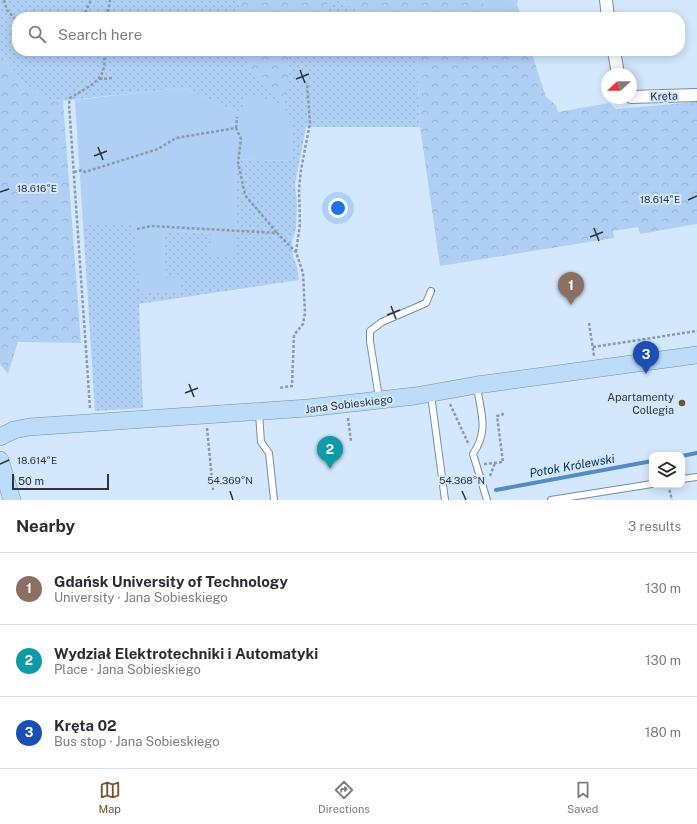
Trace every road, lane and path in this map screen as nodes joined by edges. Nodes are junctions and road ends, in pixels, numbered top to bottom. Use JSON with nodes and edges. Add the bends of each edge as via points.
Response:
{"nodes":[{"id":1,"x":4,"y":0,"type":"edge"},
{"id":2,"x":91,"y":0,"type":"edge"},
{"id":3,"x":110,"y":0,"type":"edge"},
{"id":4,"x":606,"y":0,"type":"edge"},
{"id":5,"x":85,"y":12,"type":"edge"},
{"id":6,"x":108,"y":12,"type":"edge"},
{"id":7,"x":607,"y":12,"type":"edge"},
{"id":8,"x":12,"y":16,"type":"edge"},
{"id":9,"x":104,"y":56,"type":"edge"},
{"id":10,"x":615,"y":56,"type":"edge"},
{"id":11,"x":617,"y":68,"type":"edge"},
{"id":12,"x":113,"y":78,"type":"dead end"},
{"id":13,"x":98,"y":79,"type":"junction"},
{"id":14,"x":307,"y":83,"type":"dead end"},
{"id":15,"x":697,"y":95,"type":"edge"},
{"id":16,"x":637,"y":97,"type":"edge"},
{"id":17,"x":237,"y":117,"type":"dead end"},
{"id":18,"x":236,"y":128,"type":"junction"},
{"id":19,"x":74,"y":172,"type":"junction"},
{"id":20,"x":137,"y":228,"type":"dead end"},
{"id":21,"x":278,"y":233,"type":"junction"},
{"id":22,"x":296,"y":252,"type":"junction"},
{"id":23,"x":431,"y":291,"type":"dead end"},
{"id":24,"x":589,"y":323,"type":"dead end"},
{"id":25,"x":697,"y":332,"type":"edge"},
{"id":26,"x":593,"y":347,"type":"junction"},
{"id":27,"x":697,"y":355,"type":"edge"},
{"id":28,"x":595,"y":361,"type":"dead end"},
{"id":29,"x":477,"y":385,"type":"junction"},
{"id":30,"x":279,"y":388,"type":"dead end"},
{"id":31,"x":431,"y":394,"type":"junction"},
{"id":32,"x":379,"y":400,"type":"junction"},
{"id":33,"x":448,"y":402,"type":"dead end"},
{"id":34,"x":504,"y":412,"type":"dead end"},
{"id":35,"x":259,"y":413,"type":"junction"},
{"id":36,"x":348,"y":413,"type":"dead end"},
{"id":37,"x":91,"y":424,"type":"junction"},
{"id":38,"x":208,"y":433,"type":"dead end"},
{"id":39,"x":0,"y":437,"type":"edge"},
{"id":40,"x":351,"y":441,"type":"dead end"},
{"id":41,"x":473,"y":454,"type":"junction"},
{"id":42,"x":0,"y":460,"type":"edge"},
{"id":43,"x":482,"y":464,"type":"dead end"},
{"id":44,"x":697,"y":477,"type":"edge"},
{"id":45,"x":685,"y":479,"type":"edge"},
{"id":46,"x":649,"y":484,"type":"edge"},
{"id":47,"x":669,"y":488,"type":"edge"},
{"id":48,"x":213,"y":490,"type":"dead end"},
{"id":49,"x":12,"y":500,"type":"edge"},
{"id":50,"x":274,"y":500,"type":"edge"},
{"id":51,"x":445,"y":500,"type":"edge"},
{"id":52,"x":487,"y":500,"type":"edge"},
{"id":53,"x":551,"y":500,"type":"edge"},
{"id":54,"x":672,"y":500,"type":"edge"}],
"edges":[{"from":1,"to":8,"type":"path"},
{"from":2,"to":5,"type":"path"},
{"from":3,"to":6,"type":"path"},
{"from":4,"to":7,"type":"street"},
{"from":9,"to":13,"type":"path","via":[[106,62],[103,73]]},
{"from":10,"to":11,"type":"street"},
{"from":12,"to":13,"type":"path"},
{"from":13,"to":19,"type":"path","via":[[70,98]]},
{"from":14,"to":22,"type":"path","via":[[310,123],[300,176],[300,224]]},
{"from":15,"to":16,"type":"street","name":"Kręta"},
{"from":17,"to":18,"type":"path"},
{"from":18,"to":19,"type":"path","via":[[176,138],[158,150],[85,172]]},
{"from":18,"to":21,"type":"path","via":[[241,139],[238,162],[245,195]]},
{"from":19,"to":37,"type":"path"},
{"from":20,"to":21,"type":"path","via":[[151,226]]},
{"from":21,"to":22,"type":"path"},
{"from":22,"to":30,"type":"path","via":[[303,274],[305,313],[303,324],[294,335],[292,386]]},
{"from":23,"to":32,"type":"lane","via":[[426,303],[382,322],[370,331]]},
{"from":24,"to":26,"type":"path"},
{"from":25,"to":26,"type":"path"},
{"from":26,"to":28,"type":"path"},
{"from":27,"to":29,"type":"main road","name":"Jana Sobieskiego"},
{"from":29,"to":31,"type":"main road","name":"Jana Sobieskiego"},
{"from":29,"to":41,"type":"lane","via":[[484,431],[482,440]]},
{"from":31,"to":32,"type":"main road","name":"Jana Sobieskiego"},
{"from":31,"to":51,"type":"lane"},
{"from":32,"to":35,"type":"main road","name":"Jana Sobieskiego"},
{"from":33,"to":41,"type":"path"},
{"from":34,"to":43,"type":"path","via":[[497,416],[503,462]]},
{"from":35,"to":37,"type":"main road","name":"Jana Sobieskiego"},
{"from":35,"to":50,"type":"lane","via":[[261,442],[269,453]]},
{"from":36,"to":40,"type":"path"},
{"from":37,"to":39,"type":"main road","name":"Jana Sobieskiego","via":[[29,427],[14,430]]},
{"from":38,"to":48,"type":"path"},
{"from":41,"to":52,"type":"lane"},
{"from":42,"to":49,"type":"main road"},
{"from":44,"to":45,"type":"lane"},
{"from":46,"to":53,"type":"lane"},
{"from":47,"to":54,"type":"path"}]}
